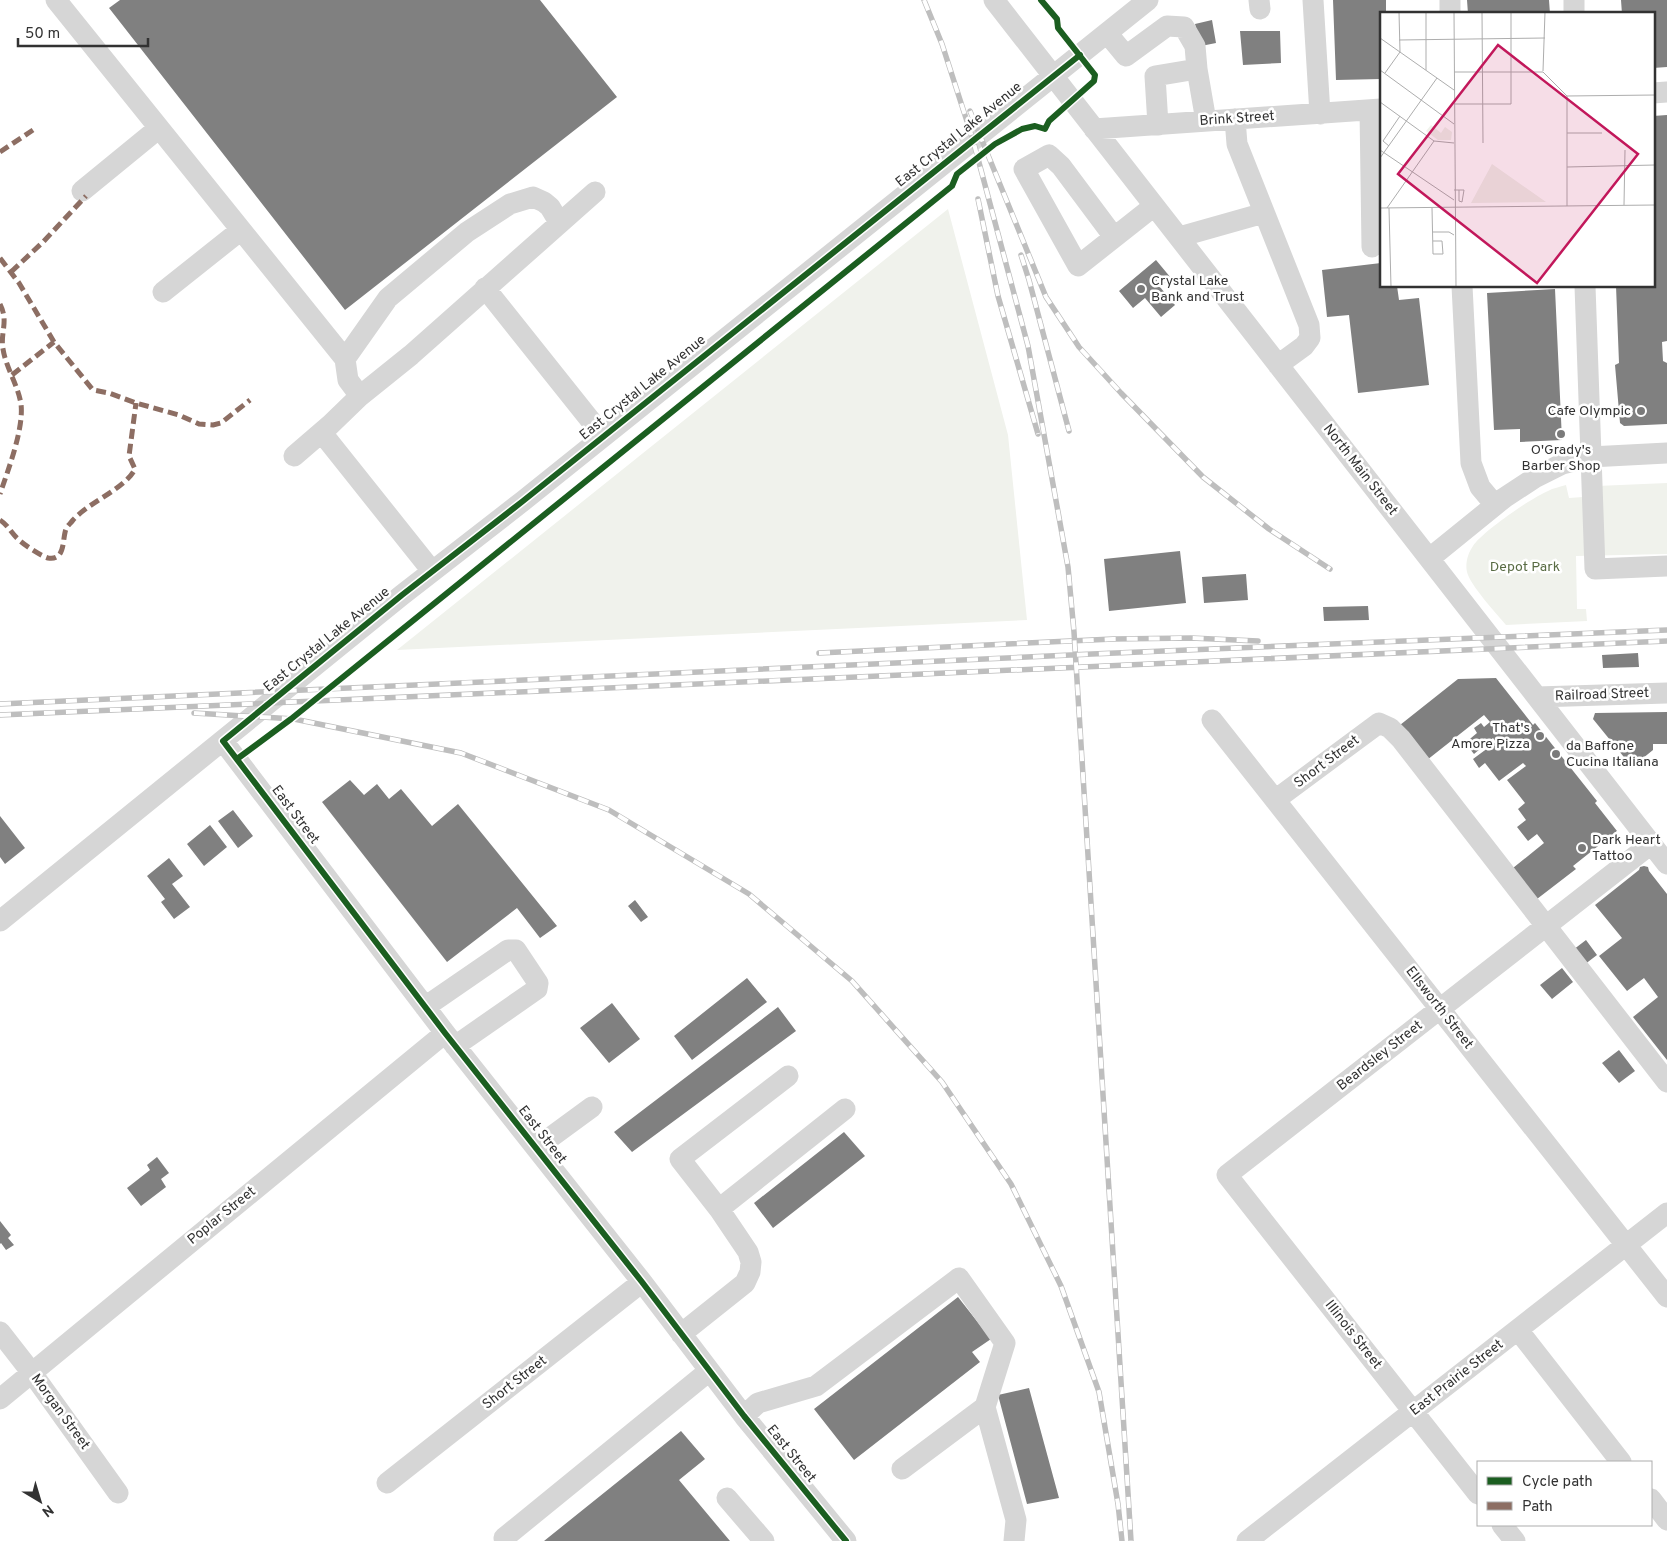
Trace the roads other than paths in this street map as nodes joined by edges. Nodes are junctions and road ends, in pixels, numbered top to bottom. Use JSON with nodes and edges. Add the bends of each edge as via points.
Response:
{"nodes":[{"id":1,"x":56,"y":0,"type":"edge"},
{"id":2,"x":994,"y":0,"type":"edge"},
{"id":3,"x":1313,"y":0,"type":"edge"},
{"id":4,"x":1145,"y":3,"type":"edge"},
{"id":5,"x":1160,"y":30,"type":"junction"},
{"id":6,"x":1107,"y":33,"type":"junction"},
{"id":7,"x":1197,"y":70,"type":"junction"},
{"id":8,"x":1052,"y":76,"type":"junction"},
{"id":9,"x":1667,"y":92,"type":"edge"},
{"id":10,"x":1654,"y":93,"type":"edge"},
{"id":11,"x":1375,"y":110,"type":"edge"},
{"id":12,"x":1320,"y":114,"type":"junction"},
{"id":13,"x":1235,"y":119,"type":"junction"},
{"id":14,"x":1206,"y":121,"type":"junction"},
{"id":15,"x":1158,"y":125,"type":"junction"},
{"id":16,"x":159,"y":128,"type":"junction"},
{"id":17,"x":1094,"y":129,"type":"junction"},
{"id":18,"x":82,"y":191,"type":"dead end"},
{"id":19,"x":594,"y":192,"type":"dead end"},
{"id":20,"x":1154,"y":206,"type":"junction"},
{"id":21,"x":1264,"y":213,"type":"junction"},
{"id":22,"x":559,"y":222,"type":"junction"},
{"id":23,"x":241,"y":230,"type":"junction"},
{"id":24,"x":1114,"y":238,"type":"junction"},
{"id":25,"x":1179,"y":238,"type":"junction"},
{"id":26,"x":1372,"y":247,"type":"dead end"},
{"id":27,"x":485,"y":288,"type":"junction"},
{"id":28,"x":1462,"y":288,"type":"edge"},
{"id":29,"x":1585,"y":288,"type":"edge"},
{"id":30,"x":163,"y":292,"type":"dead end"},
{"id":31,"x":345,"y":359,"type":"junction"},
{"id":32,"x":1278,"y":365,"type":"junction"},
{"id":33,"x":360,"y":396,"type":"junction"},
{"id":34,"x":322,"y":432,"type":"junction"},
{"id":35,"x":603,"y":436,"type":"junction"},
{"id":36,"x":1667,"y":453,"type":"edge"},
{"id":37,"x":294,"y":456,"type":"dead end"},
{"id":38,"x":1590,"y":457,"type":"junction"},
{"id":39,"x":1495,"y":505,"type":"junction"},
{"id":40,"x":1430,"y":558,"type":"junction"},
{"id":41,"x":1667,"y":566,"type":"edge"},
{"id":42,"x":432,"y":571,"type":"junction"},
{"id":43,"x":1667,"y":693,"type":"edge"},
{"id":44,"x":1537,"y":697,"type":"junction"},
{"id":45,"x":1212,"y":720,"type":"dead end"},
{"id":46,"x":223,"y":741,"type":"junction"},
{"id":47,"x":1276,"y":800,"type":"junction"},
{"id":48,"x":1651,"y":844,"type":"junction"},
{"id":49,"x":1667,"y":864,"type":"edge"},
{"id":50,"x":0,"y":921,"type":"edge"},
{"id":51,"x":1544,"y":926,"type":"junction"},
{"id":52,"x":425,"y":1007,"type":"junction"},
{"id":53,"x":1440,"y":1009,"type":"junction"},
{"id":54,"x":450,"y":1040,"type":"junction"},
{"id":55,"x":788,"y":1076,"type":"dead end"},
{"id":56,"x":1667,"y":1082,"type":"edge"},
{"id":57,"x":592,"y":1107,"type":"dead end"},
{"id":58,"x":845,"y":1109,"type":"dead end"},
{"id":59,"x":536,"y":1148,"type":"junction"},
{"id":60,"x":1227,"y":1176,"type":"joint"},
{"id":61,"x":719,"y":1209,"type":"junction"},
{"id":62,"x":1667,"y":1214,"type":"edge"},
{"id":63,"x":1626,"y":1245,"type":"junction"},
{"id":64,"x":642,"y":1282,"type":"junction"},
{"id":65,"x":1667,"y":1297,"type":"edge"},
{"id":66,"x":1518,"y":1330,"type":"junction"},
{"id":67,"x":0,"y":1332,"type":"edge"},
{"id":68,"x":681,"y":1334,"type":"junction"},
{"id":69,"x":709,"y":1370,"type":"junction"},
{"id":70,"x":32,"y":1373,"type":"junction"},
{"id":71,"x":0,"y":1399,"type":"edge"},
{"id":72,"x":985,"y":1407,"type":"junction"},
{"id":73,"x":1414,"y":1412,"type":"junction"},
{"id":74,"x":744,"y":1416,"type":"junction"},
{"id":75,"x":1621,"y":1461,"type":"edge"},
{"id":76,"x":902,"y":1469,"type":"dead end"},
{"id":77,"x":387,"y":1483,"type":"dead end"},
{"id":78,"x":118,"y":1493,"type":"dead end"},
{"id":79,"x":1477,"y":1493,"type":"edge"},
{"id":80,"x":728,"y":1498,"type":"dead end"},
{"id":81,"x":1652,"y":1500,"type":"edge"},
{"id":82,"x":1667,"y":1520,"type":"edge"},
{"id":83,"x":1503,"y":1526,"type":"edge"},
{"id":84,"x":504,"y":1538,"type":"dead end"},
{"id":85,"x":764,"y":1541,"type":"edge"},
{"id":86,"x":846,"y":1541,"type":"edge"},
{"id":87,"x":1014,"y":1541,"type":"edge"},
{"id":88,"x":1247,"y":1541,"type":"edge"},
{"id":89,"x":1515,"y":1541,"type":"edge"}],
"edges":[{"from":1,"to":16,"type":"street"},
{"from":2,"to":8,"type":"street","name":"North Main Street"},
{"from":3,"to":12,"type":"street"},
{"from":4,"to":5,"type":"street"},
{"from":4,"to":6,"type":"street","name":"East Crystal Lake Avenue"},
{"from":5,"to":6,"type":"street","via":[[1126,56]]},
{"from":5,"to":7,"type":"street","via":[[1167,26],[1184,27],[1195,46]]},
{"from":6,"to":8,"type":"street","name":"East Crystal Lake Avenue"},
{"from":7,"to":14,"type":"street"},
{"from":7,"to":15,"type":"street","via":[[1156,76]]},
{"from":8,"to":17,"type":"street","name":"North Main Street"},
{"from":8,"to":35,"type":"street","name":"East Crystal Lake Avenue"},
{"from":9,"to":10,"type":"street"},
{"from":11,"to":12,"type":"street","name":"Brink Street"},
{"from":11,"to":26,"type":"street"},
{"from":12,"to":13,"type":"street","name":"Brink Street"},
{"from":13,"to":14,"type":"street","name":"Brink Street"},
{"from":13,"to":21,"type":"street","via":[[1237,144]]},
{"from":14,"to":15,"type":"street","name":"Brink Street"},
{"from":15,"to":17,"type":"street","name":"Brink Street"},
{"from":16,"to":18,"type":"street"},
{"from":16,"to":23,"type":"street"},
{"from":17,"to":20,"type":"street","name":"North Main Street"},
{"from":19,"to":22,"type":"street"},
{"from":20,"to":24,"type":"street"},
{"from":20,"to":25,"type":"street","name":"North Main Street"},
{"from":21,"to":25,"type":"street"},
{"from":21,"to":32,"type":"street","via":[[1309,325],[1310,338],[1304,346]]},
{"from":22,"to":27,"type":"street"},
{"from":22,"to":31,"type":"street","via":[[550,207],[533,197],[510,204],[467,232],[388,298]]},
{"from":23,"to":30,"type":"street"},
{"from":23,"to":31,"type":"street"},
{"from":24,"to":24,"type":"street","via":[[1078,266],[1024,170],[1049,155],[1061,166]]},
{"from":25,"to":32,"type":"street","name":"North Main Street"},
{"from":27,"to":33,"type":"street"},
{"from":27,"to":35,"type":"street"},
{"from":28,"to":39,"type":"street","via":[[1471,463],[1480,487]]},
{"from":29,"to":38,"type":"street"},
{"from":31,"to":33,"type":"street","via":[[348,380]]},
{"from":32,"to":40,"type":"street","name":"North Main Street"},
{"from":33,"to":34,"type":"street"},
{"from":34,"to":37,"type":"street"},
{"from":34,"to":42,"type":"street"},
{"from":35,"to":42,"type":"street","name":"East Crystal Lake Avenue"},
{"from":36,"to":38,"type":"street"},
{"from":38,"to":39,"type":"street","via":[[1562,464],[1536,477]]},
{"from":38,"to":41,"type":"street","via":[[1595,569]]},
{"from":39,"to":40,"type":"street"},
{"from":40,"to":44,"type":"street","name":"North Main Street"},
{"from":42,"to":46,"type":"street","name":"East Crystal Lake Avenue"},
{"from":43,"to":44,"type":"street","name":"Railroad Street"},
{"from":44,"to":48,"type":"street","name":"North Main Street"},
{"from":45,"to":47,"type":"street","name":"Ellsworth Street"},
{"from":46,"to":50,"type":"street","name":"East Crystal Lake Avenue"},
{"from":46,"to":52,"type":"street","name":"East Street"},
{"from":47,"to":51,"type":"street","name":"Short Street","via":[[1379,723],[1390,728]]},
{"from":47,"to":53,"type":"street","name":"Ellsworth Street"},
{"from":48,"to":49,"type":"street","name":"North Main Street"},
{"from":48,"to":51,"type":"street","name":"Beardsley Street"},
{"from":51,"to":53,"type":"street","name":"Beardsley Street"},
{"from":51,"to":56,"type":"street"},
{"from":52,"to":54,"type":"street","name":"East Street"},
{"from":52,"to":54,"type":"street","name":"Poplar Street","via":[[508,950],[516,950],[538,983],[537,989]]},
{"from":53,"to":60,"type":"street","name":"Beardsley Street"},
{"from":53,"to":63,"type":"street","name":"Ellsworth Street"},
{"from":54,"to":59,"type":"street","name":"East Street"},
{"from":54,"to":70,"type":"street","name":"Poplar Street"},
{"from":55,"to":61,"type":"street","via":[[680,1159]]},
{"from":57,"to":59,"type":"street"},
{"from":58,"to":61,"type":"street"},
{"from":59,"to":64,"type":"street","name":"East Street"},
{"from":60,"to":73,"type":"street","name":"Illinois Street"},
{"from":61,"to":68,"type":"street","via":[[748,1252],[750,1272],[745,1283]]},
{"from":62,"to":63,"type":"street","name":"East Prairie Street"},
{"from":63,"to":65,"type":"street","name":"Ellsworth Street"},
{"from":63,"to":66,"type":"street","name":"East Prairie Street"},
{"from":64,"to":68,"type":"street","name":"East Street"},
{"from":64,"to":77,"type":"street","name":"Short Street"},
{"from":66,"to":73,"type":"street","name":"East Prairie Street"},
{"from":66,"to":75,"type":"street"},
{"from":67,"to":70,"type":"street","name":"Morgan Street"},
{"from":68,"to":69,"type":"street","name":"East Street"},
{"from":69,"to":74,"type":"street","name":"East Street"},
{"from":69,"to":84,"type":"street"},
{"from":70,"to":71,"type":"street","name":"Poplar Street"},
{"from":70,"to":78,"type":"street","name":"Morgan Street"},
{"from":72,"to":74,"type":"street","via":[[1005,1343],[959,1278],[816,1386],[758,1403]]},
{"from":72,"to":76,"type":"street"},
{"from":72,"to":87,"type":"street","via":[[1016,1520]]},
{"from":73,"to":79,"type":"street","name":"Illinois Street"},
{"from":73,"to":88,"type":"street","name":"East Prairie Street"},
{"from":74,"to":86,"type":"street","name":"East Street"},
{"from":80,"to":85,"type":"street"},
{"from":81,"to":82,"type":"street"},
{"from":83,"to":89,"type":"street"}]}
